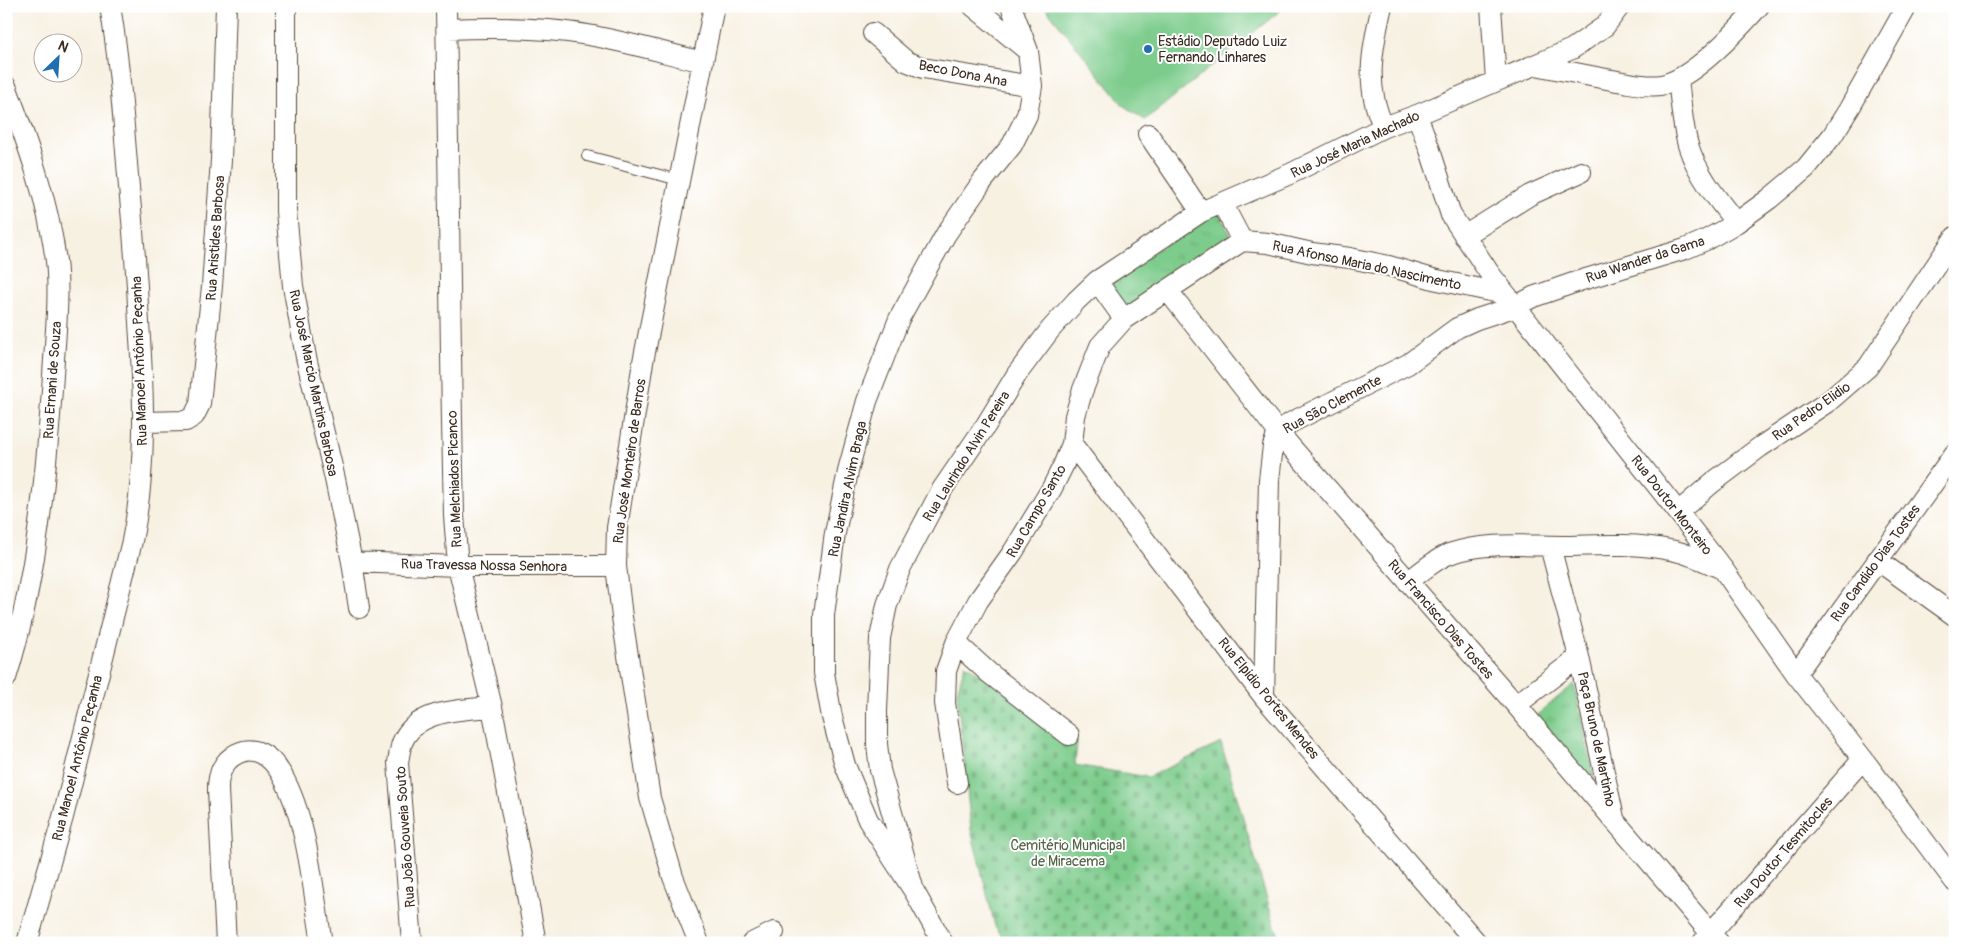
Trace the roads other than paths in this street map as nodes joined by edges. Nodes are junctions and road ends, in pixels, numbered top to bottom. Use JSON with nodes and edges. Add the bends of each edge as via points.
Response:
{"nodes":[{"id":1,"x":110,"y":6,"type":"edge"},
{"id":2,"x":226,"y":6,"type":"edge"},
{"id":3,"x":286,"y":6,"type":"edge"},
{"id":4,"x":446,"y":6,"type":"edge"},
{"id":5,"x":714,"y":6,"type":"edge"},
{"id":6,"x":973,"y":6,"type":"edge"},
{"id":7,"x":1012,"y":6,"type":"edge"},
{"id":8,"x":1382,"y":6,"type":"edge"},
{"id":9,"x":1491,"y":6,"type":"edge"},
{"id":10,"x":1759,"y":6,"type":"edge"},
{"id":11,"x":1907,"y":6,"type":"edge"},
{"id":12,"x":1617,"y":10,"type":"edge"},
{"id":13,"x":447,"y":29,"type":"junction"},
{"id":14,"x":873,"y":33,"type":"dead end"},
{"id":15,"x":1028,"y":51,"type":"junction"},
{"id":16,"x":704,"y":62,"type":"junction"},
{"id":17,"x":1536,"y":65,"type":"junction"},
{"id":18,"x":1678,"y":80,"type":"junction"},
{"id":19,"x":1496,"y":81,"type":"junction"},
{"id":20,"x":6,"y":86,"type":"edge"},
{"id":21,"x":1032,"y":86,"type":"junction"},
{"id":22,"x":1417,"y":115,"type":"junction"},
{"id":23,"x":1384,"y":127,"type":"junction"},
{"id":24,"x":1148,"y":134,"type":"dead end"},
{"id":25,"x":587,"y":156,"type":"dead end"},
{"id":26,"x":1581,"y":172,"type":"dead end"},
{"id":27,"x":679,"y":180,"type":"junction"},
{"id":28,"x":1222,"y":203,"type":"junction"},
{"id":29,"x":1201,"y":212,"type":"junction"},
{"id":30,"x":1736,"y":223,"type":"junction"},
{"id":31,"x":1464,"y":236,"type":"junction"},
{"id":32,"x":1955,"y":237,"type":"edge"},
{"id":33,"x":1242,"y":241,"type":"junction"},
{"id":34,"x":1097,"y":281,"type":"junction"},
{"id":35,"x":1168,"y":291,"type":"junction"},
{"id":36,"x":1509,"y":300,"type":"junction"},
{"id":37,"x":1124,"y":319,"type":"junction"},
{"id":38,"x":144,"y":422,"type":"junction"},
{"id":39,"x":1278,"y":432,"type":"junction"},
{"id":40,"x":1072,"y":444,"type":"junction"},
{"id":41,"x":1955,"y":453,"type":"edge"},
{"id":42,"x":1678,"y":512,"type":"junction"},
{"id":43,"x":1550,"y":546,"type":"junction"},
{"id":44,"x":1877,"y":560,"type":"junction"},
{"id":45,"x":352,"y":562,"type":"junction"},
{"id":46,"x":458,"y":566,"type":"junction"},
{"id":47,"x":616,"y":566,"type":"junction"},
{"id":48,"x":1723,"y":569,"type":"junction"},
{"id":49,"x":1408,"y":582,"type":"junction"},
{"id":50,"x":359,"y":608,"type":"dead end"},
{"id":51,"x":1955,"y":616,"type":"edge"},
{"id":52,"x":956,"y":643,"type":"junction"},
{"id":53,"x":1579,"y":657,"type":"junction"},
{"id":54,"x":1796,"y":674,"type":"junction"},
{"id":55,"x":6,"y":678,"type":"edge"},
{"id":56,"x":1264,"y":697,"type":"junction"},
{"id":57,"x":1516,"y":705,"type":"junction"},
{"id":58,"x":492,"y":707,"type":"junction"},
{"id":59,"x":1069,"y":735,"type":"dead end"},
{"id":60,"x":1863,"y":759,"type":"junction"},
{"id":61,"x":957,"y":783,"type":"dead end"},
{"id":62,"x":1615,"y":820,"type":"junction"},
{"id":63,"x":1955,"y":882,"type":"edge"},
{"id":64,"x":914,"y":891,"type":"junction"},
{"id":65,"x":774,"y":932,"type":"dead end"},
{"id":66,"x":1711,"y":940,"type":"edge"},
{"id":67,"x":27,"y":943,"type":"edge"},
{"id":68,"x":226,"y":943,"type":"edge"},
{"id":69,"x":322,"y":943,"type":"edge"},
{"id":70,"x":412,"y":943,"type":"edge"},
{"id":71,"x":536,"y":943,"type":"edge"},
{"id":72,"x":699,"y":943,"type":"edge"},
{"id":73,"x":752,"y":943,"type":"edge"},
{"id":74,"x":943,"y":943,"type":"edge"},
{"id":75,"x":1477,"y":943,"type":"edge"}],
"edges":[{"from":1,"to":38,"type":"street","name":"Rua Manoel Antônio Peçanha","via":[[118,53],[134,240]]},
{"from":2,"to":38,"type":"street","name":"Rua Aristides Barbosa","via":[[221,160],[200,404],[194,416],[186,421]]},
{"from":3,"to":45,"type":"street","name":"Rua José Marcio Martins Barbosa","via":[[286,211],[293,286]]},
{"from":4,"to":13,"type":"street","name":"Rua Melchiados Picanco"},
{"from":5,"to":16,"type":"street","name":"Rua José Monteiro de Barros"},
{"from":6,"to":15,"type":"street"},
{"from":7,"to":15,"type":"street","name":"Rua Jandira Alvim Braga"},
{"from":8,"to":23,"type":"street","via":[[1371,71],[1376,111]]},
{"from":9,"to":19,"type":"street"},
{"from":10,"to":18,"type":"street","via":[[1701,64]]},
{"from":11,"to":30,"type":"street","name":"Rua Wander da Gama","via":[[1832,136],[1806,168]]},
{"from":12,"to":17,"type":"street","name":"Rua José Maria Machado","via":[[1596,34]]},
{"from":13,"to":16,"type":"street","via":[[533,29],[587,35]]},
{"from":13,"to":46,"type":"street","name":"Rua Melchiados Picanco","via":[[452,422]]},
{"from":14,"to":21,"type":"street","name":"Beco Dona Ana","via":[[906,60],[923,68]]},
{"from":15,"to":21,"type":"street","name":"Rua Jandira Alvim Braga"},
{"from":16,"to":27,"type":"street","name":"Rua José Monteiro de Barros"},
{"from":17,"to":18,"type":"street","via":[[1639,85],[1660,86]]},
{"from":17,"to":19,"type":"street","name":"Rua José Maria Machado"},
{"from":18,"to":30,"type":"street","via":[[1688,145],[1713,194]]},
{"from":19,"to":22,"type":"street","name":"Rua José Maria Machado"},
{"from":20,"to":55,"type":"street","name":"Rua Ernani de Souza","via":[[32,155],[50,218],[56,263],[56,319],[50,419],[33,571]]},
{"from":21,"to":64,"type":"street","name":"Rua Jandira Alvim Braga","via":[[1027,115],[1012,145],[946,234],[899,319],[867,401],[835,533],[824,615],[824,672],[832,717],[845,765],[868,820]]},
{"from":22,"to":23,"type":"street","name":"Rua José Maria Machado"},
{"from":22,"to":31,"type":"street","name":"Rua Doutor Monteiro","via":[[1451,215]]},
{"from":23,"to":28,"type":"street","name":"Rua José Maria Machado","via":[[1292,173]]},
{"from":24,"to":29,"type":"street"},
{"from":25,"to":27,"type":"lane"},
{"from":26,"to":31,"type":"street","via":[[1530,195]]},
{"from":27,"to":47,"type":"street","name":"Rua José Monteiro de Barros","via":[[642,362],[617,528]]},
{"from":28,"to":29,"type":"street","name":"Rua José Maria Machado"},
{"from":28,"to":33,"type":"street"},
{"from":29,"to":34,"type":"street","name":"Rua José Maria Machado"},
{"from":30,"to":36,"type":"street","name":"Rua Wander da Gama","via":[[1685,249],[1533,298]]},
{"from":31,"to":36,"type":"street","name":"Rua Doutor Monteiro"},
{"from":32,"to":42,"type":"street","name":"Rua Pedro Elidio","via":[[1868,367],[1828,401],[1760,447]]},
{"from":33,"to":35,"type":"street","name":"Rua Campo Santo"},
{"from":33,"to":36,"type":"street","name":"Rua Afonso Maria do Nascimento","via":[[1389,266]]},
{"from":34,"to":37,"type":"street"},
{"from":34,"to":64,"type":"street","name":"Rua Laurindo Alvin Pereira","via":[[1063,316],[1018,374],[941,490],[900,569],[887,605],[880,638],[877,744],[880,770]]},
{"from":35,"to":37,"type":"street","name":"Rua Campo Santo"},
{"from":35,"to":39,"type":"street","name":"Rua Francisco Dias Tostes"},
{"from":36,"to":39,"type":"street","name":"Rua São Clemente","via":[[1457,328],[1408,364]]},
{"from":36,"to":42,"type":"street","name":"Rua Doutor Monteiro"},
{"from":37,"to":40,"type":"street","name":"Rua Campo Santo","via":[[1100,346],[1090,369],[1075,416]]},
{"from":38,"to":67,"type":"street","name":"Rua Manoel Antônio Peçanha","via":[[138,513],[132,541],[63,817]]},
{"from":39,"to":49,"type":"street","name":"Rua Francisco Dias Tostes"},
{"from":39,"to":56,"type":"street","name":"Rua São Clemente","via":[[1269,480]]},
{"from":40,"to":52,"type":"street","name":"Rua Campo Santo","via":[[1052,488],[978,601]]},
{"from":40,"to":56,"type":"street","name":"Rua Elpidio Portes Mendes"},
{"from":41,"to":44,"type":"street","name":"Rua Candido Dias Tostes"},
{"from":42,"to":48,"type":"street","name":"Rua Doutor Monteiro"},
{"from":43,"to":48,"type":"street","via":[[1643,546],[1692,556]]},
{"from":43,"to":49,"type":"street","via":[[1470,548],[1431,564]]},
{"from":43,"to":53,"type":"street","name":"Paça Bruno de Martinho"},
{"from":44,"to":51,"type":"street"},
{"from":44,"to":54,"type":"street","name":"Rua Candido Dias Tostes"},
{"from":45,"to":46,"type":"street","name":"Rua Travessa Nossa Senhora"},
{"from":45,"to":50,"type":"street","name":"Rua José Marcio Martins Barbosa"},
{"from":46,"to":47,"type":"street","name":"Rua Travessa Nossa Senhora"},
{"from":46,"to":58,"type":"street","name":"Rua Melchiados Picanco"},
{"from":47,"to":72,"type":"street","name":"Rua José Monteiro de Barros","via":[[650,798],[673,877]]},
{"from":48,"to":54,"type":"street","name":"Rua Doutor Monteiro"},
{"from":49,"to":57,"type":"street","name":"Rua Francisco Dias Tostes"},
{"from":52,"to":59,"type":"street"},
{"from":52,"to":61,"type":"street","name":"Rua Campo Santo","via":[[946,672],[945,703]]},
{"from":53,"to":57,"type":"street","name":"Paça Bruno de Martinho"},
{"from":53,"to":62,"type":"street","name":"Paça Bruno de Martinho"},
{"from":54,"to":60,"type":"street","name":"Rua Doutor Monteiro"},
{"from":56,"to":75,"type":"street","name":"Rua Elpidio Portes Mendes"},
{"from":57,"to":62,"type":"street","name":"Rua Francisco Dias Tostes"},
{"from":58,"to":70,"type":"street","name":"Rua João Gouveia Souto","via":[[426,718],[412,728],[402,743],[398,762]]},
{"from":58,"to":71,"type":"street","name":"Rua Melchiados Picanco"},
{"from":60,"to":63,"type":"street","name":"Rua Doutor Monteiro"},
{"from":60,"to":66,"type":"street","name":"Rua Doutor Tesmitocles"},
{"from":62,"to":66,"type":"street","name":"Rua Francisco Dias Tostes"},
{"from":64,"to":74,"type":"street","name":"Rua Jandira Alvim Braga"},
{"from":65,"to":73,"type":"street"},
{"from":68,"to":69,"type":"street","via":[[218,790],[220,773],[228,759],[241,750],[255,751],[269,758],[291,796],[304,841]]}]}
